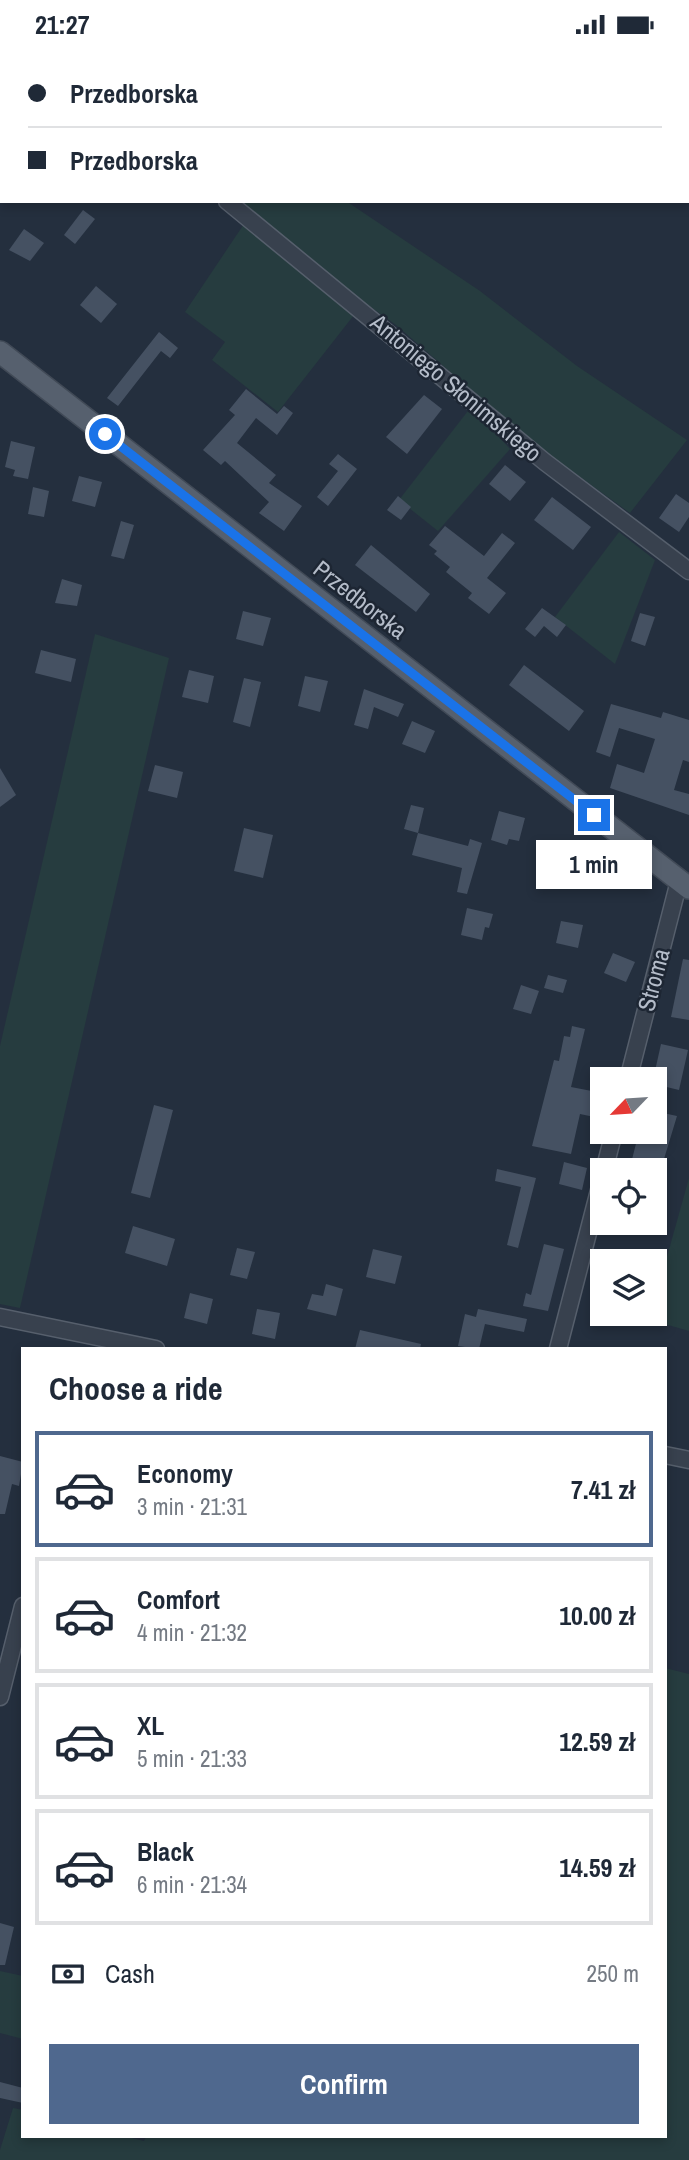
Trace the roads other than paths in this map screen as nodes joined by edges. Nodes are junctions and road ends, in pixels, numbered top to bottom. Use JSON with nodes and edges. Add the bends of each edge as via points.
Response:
{"nodes":[{"id":1,"x":229,"y":203,"type":"edge"},
{"id":2,"x":0,"y":352,"type":"edge"},
{"id":3,"x":689,"y":571,"type":"edge"},
{"id":4,"x":684,"y":885,"type":"edge"},
{"id":5,"x":632,"y":1067,"type":"edge"},
{"id":6,"x":590,"y":1225,"type":"edge"},
{"id":7,"x":0,"y":1317,"type":"edge"},
{"id":8,"x":88,"y":1342,"type":"edge"},
{"id":9,"x":137,"y":1347,"type":"edge"},
{"id":10,"x":559,"y":1347,"type":"edge"},
{"id":11,"x":667,"y":1455,"type":"edge"},
{"id":12,"x":689,"y":1460,"type":"edge"},
{"id":13,"x":21,"y":1614,"type":"edge"},
{"id":14,"x":0,"y":1697,"type":"edge"}],
"edges":[{"from":1,"to":3,"type":"street","name":"Antoniego Słonimskiego","via":[[545,462]]},
{"from":2,"to":4,"type":"main road","name":"Przedborska"},
{"from":4,"to":5,"type":"street","name":"Stroma"},
{"from":6,"to":10,"type":"street"},
{"from":7,"to":8,"type":"street"},
{"from":8,"to":9,"type":"street"},
{"from":11,"to":12,"type":"street"},
{"from":13,"to":14,"type":"street"}]}
